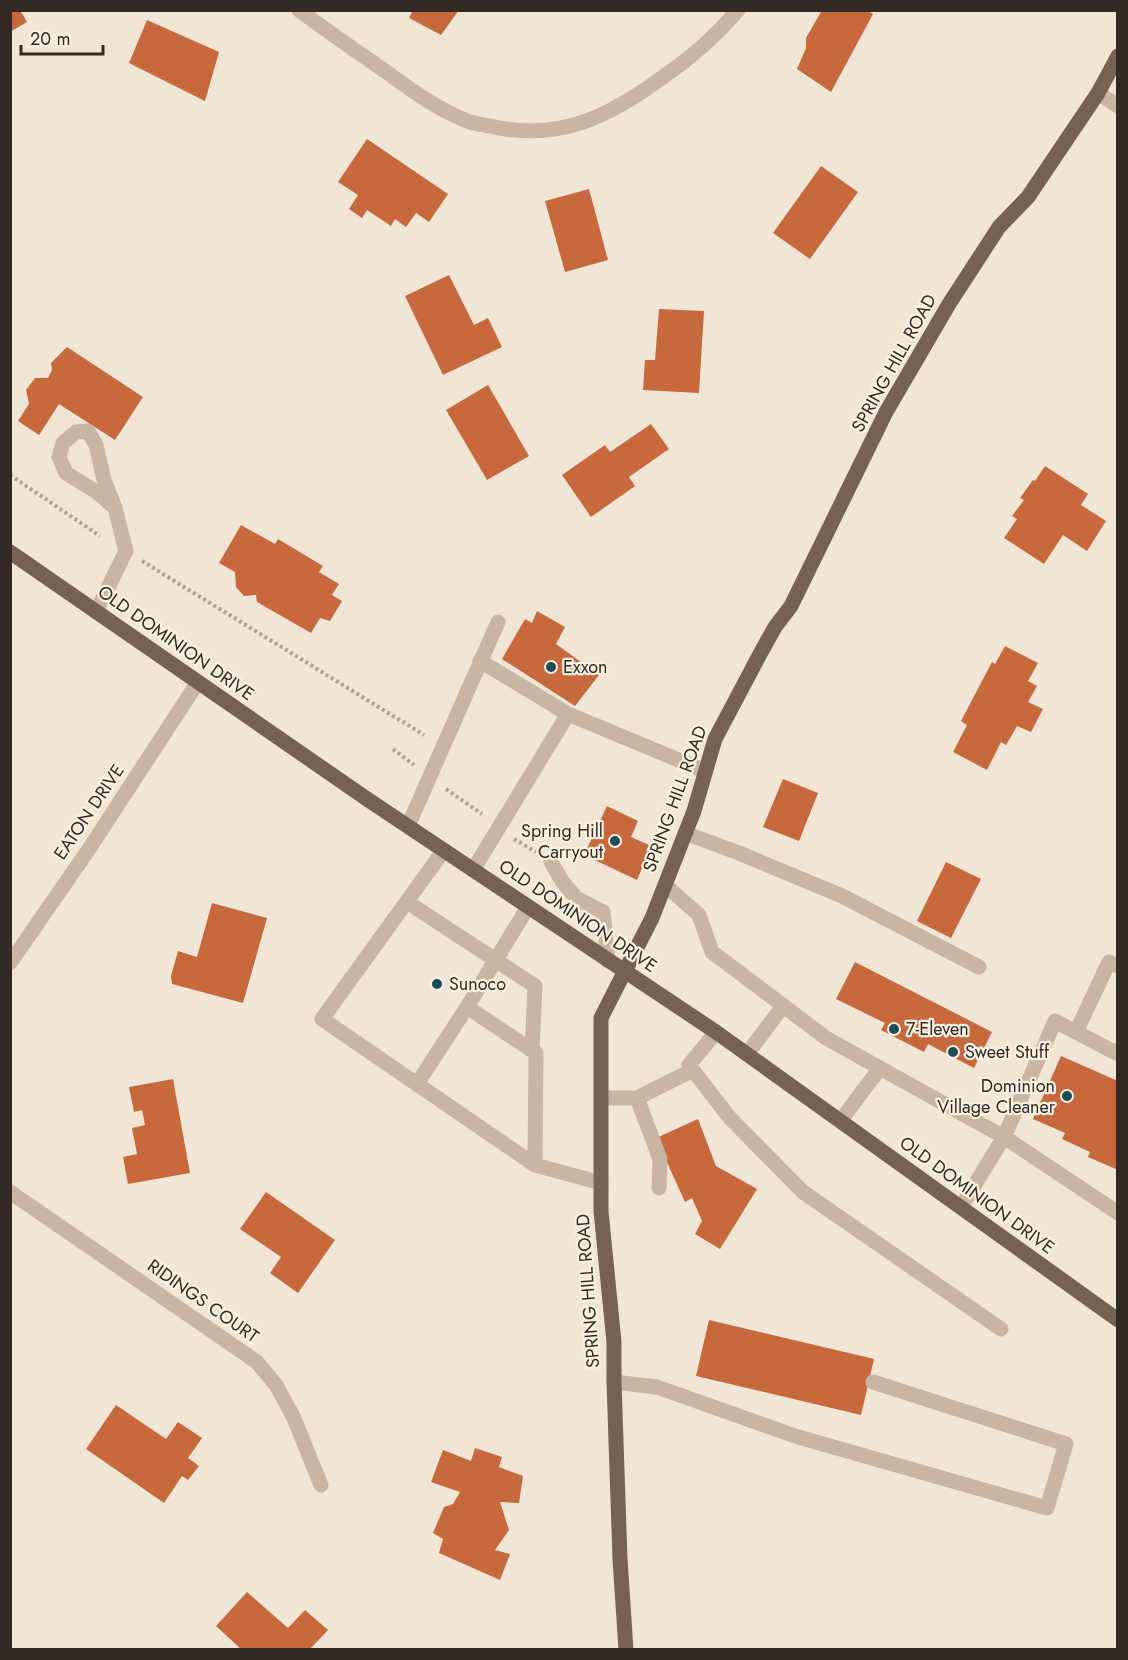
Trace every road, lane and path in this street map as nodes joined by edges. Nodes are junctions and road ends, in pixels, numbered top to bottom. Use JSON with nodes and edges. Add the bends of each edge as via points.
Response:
{"nodes":[{"id":1,"x":299,"y":10,"type":"edge"},
{"id":2,"x":738,"y":10,"type":"edge"},
{"id":3,"x":1118,"y":56,"type":"edge"},
{"id":4,"x":1098,"y":93,"type":"junction"},
{"id":5,"x":1118,"y":106,"type":"edge"},
{"id":6,"x":10,"y":475,"type":"edge"},
{"id":7,"x":115,"y":508,"type":"junction"},
{"id":8,"x":126,"y":551,"type":"junction"},
{"id":9,"x":10,"y":552,"type":"edge"},
{"id":10,"x":96,"y":612,"type":"junction"},
{"id":11,"x":498,"y":622,"type":"dead end"},
{"id":12,"x":480,"y":662,"type":"junction"},
{"id":13,"x":198,"y":682,"type":"junction"},
{"id":14,"x":568,"y":714,"type":"junction"},
{"id":15,"x":443,"y":747,"type":"junction"},
{"id":16,"x":393,"y":749,"type":"dead end"},
{"id":17,"x":705,"y":771,"type":"junction"},
{"id":18,"x":429,"y":778,"type":"junction"},
{"id":19,"x":408,"y":826,"type":"junction"},
{"id":20,"x":499,"y":827,"type":"junction"},
{"id":21,"x":685,"y":833,"type":"junction"},
{"id":22,"x":444,"y":850,"type":"junction"},
{"id":23,"x":551,"y":861,"type":"joint"},
{"id":24,"x":473,"y":870,"type":"junction"},
{"id":25,"x":665,"y":885,"type":"junction"},
{"id":26,"x":407,"y":902,"type":"junction"},
{"id":27,"x":528,"y":907,"type":"junction"},
{"id":28,"x":496,"y":960,"type":"junction"},
{"id":29,"x":608,"y":961,"type":"junction"},
{"id":30,"x":10,"y":963,"type":"edge"},
{"id":31,"x":1118,"y":966,"type":"edge"},
{"id":32,"x":980,"y":967,"type":"dead end"},
{"id":33,"x":624,"y":971,"type":"junction"},
{"id":34,"x":468,"y":1006,"type":"junction"},
{"id":35,"x":783,"y":1006,"type":"junction"},
{"id":36,"x":716,"y":1032,"type":"junction"},
{"id":37,"x":1076,"y":1032,"type":"junction"},
{"id":38,"x":532,"y":1050,"type":"junction"},
{"id":39,"x":1118,"y":1050,"type":"edge"},
{"id":40,"x":747,"y":1054,"type":"junction"},
{"id":41,"x":880,"y":1068,"type":"junction"},
{"id":42,"x":693,"y":1070,"type":"junction"},
{"id":43,"x":417,"y":1084,"type":"junction"},
{"id":44,"x":601,"y":1098,"type":"junction"},
{"id":45,"x":637,"y":1098,"type":"junction"},
{"id":46,"x":841,"y":1120,"type":"junction"},
{"id":47,"x":1004,"y":1137,"type":"junction"},
{"id":48,"x":535,"y":1165,"type":"junction"},
{"id":49,"x":601,"y":1183,"type":"junction"},
{"id":50,"x":658,"y":1188,"type":"dead end"},
{"id":51,"x":10,"y":1192,"type":"edge"},
{"id":52,"x":961,"y":1207,"type":"junction"},
{"id":53,"x":1118,"y":1213,"type":"edge"},
{"id":54,"x":1118,"y":1320,"type":"edge"},
{"id":55,"x":1002,"y":1329,"type":"dead end"},
{"id":56,"x":614,"y":1382,"type":"junction"},
{"id":57,"x":873,"y":1382,"type":"dead end"},
{"id":58,"x":321,"y":1485,"type":"dead end"},
{"id":59,"x":626,"y":1650,"type":"edge"}],
"edges":[{"from":1,"to":2,"type":"street","via":[[435,106],[469,122],[511,130],[547,130],[582,123],[617,109],[685,62]]},
{"from":3,"to":4,"type":"main road","name":"SPRING HILL ROAD"},
{"from":4,"to":5,"type":"street"},
{"from":4,"to":17,"type":"main road","name":"SPRING HILL ROAD","via":[[1028,197],[999,227],[886,412],[791,606],[729,710]]},
{"from":6,"to":8,"type":"path"},
{"from":7,"to":7,"type":"street","via":[[96,445],[88,431],[76,432],[63,443],[59,457],[66,473]]},
{"from":7,"to":8,"type":"street"},
{"from":8,"to":10,"type":"street"},
{"from":8,"to":15,"type":"path"},
{"from":9,"to":10,"type":"main road","name":"OLD DOMINION DRIVE"},
{"from":10,"to":13,"type":"main road","name":"OLD DOMINION DRIVE"},
{"from":11,"to":12,"type":"street"},
{"from":12,"to":14,"type":"street"},
{"from":12,"to":15,"type":"street"},
{"from":13,"to":19,"type":"main road","name":"OLD DOMINION DRIVE"},
{"from":13,"to":30,"type":"street","name":"EATON DRIVE"},
{"from":14,"to":17,"type":"street"},
{"from":14,"to":20,"type":"street"},
{"from":15,"to":18,"type":"street"},
{"from":16,"to":18,"type":"path"},
{"from":17,"to":21,"type":"main road","name":"SPRING HILL ROAD"},
{"from":18,"to":19,"type":"street"},
{"from":18,"to":20,"type":"path"},
{"from":19,"to":22,"type":"main road","name":"OLD DOMINION DRIVE"},
{"from":20,"to":23,"type":"path"},
{"from":20,"to":24,"type":"street"},
{"from":21,"to":25,"type":"main road","name":"SPRING HILL ROAD"},
{"from":21,"to":32,"type":"street","via":[[842,896]]},
{"from":22,"to":24,"type":"main road","name":"OLD DOMINION DRIVE"},
{"from":22,"to":26,"type":"street"},
{"from":23,"to":29,"type":"street","via":[[576,898],[603,912]]},
{"from":24,"to":27,"type":"main road","name":"OLD DOMINION DRIVE"},
{"from":25,"to":33,"type":"main road","name":"SPRING HILL ROAD"},
{"from":25,"to":35,"type":"street","via":[[699,915],[712,952]]},
{"from":26,"to":28,"type":"street"},
{"from":26,"to":43,"type":"street","via":[[322,1019]]},
{"from":27,"to":28,"type":"street"},
{"from":27,"to":29,"type":"main road","name":"OLD DOMINION DRIVE"},
{"from":28,"to":34,"type":"street"},
{"from":28,"to":38,"type":"street","via":[[535,986]]},
{"from":29,"to":33,"type":"main road","name":"OLD DOMINION DRIVE"},
{"from":31,"to":37,"type":"street","via":[[1109,962]]},
{"from":33,"to":36,"type":"main road","name":"OLD DOMINION DRIVE"},
{"from":33,"to":44,"type":"main road","name":"SPRING HILL ROAD","via":[[601,1018]]},
{"from":34,"to":38,"type":"street"},
{"from":34,"to":43,"type":"street"},
{"from":35,"to":40,"type":"street"},
{"from":35,"to":41,"type":"street","via":[[826,1038]]},
{"from":36,"to":40,"type":"main road","name":"OLD DOMINION DRIVE"},
{"from":36,"to":42,"type":"street","via":[[689,1065]]},
{"from":37,"to":39,"type":"street","via":[[1116,1053]]},
{"from":37,"to":47,"type":"street","via":[[1055,1021]]},
{"from":38,"to":48,"type":"street","via":[[536,1053]]},
{"from":40,"to":46,"type":"main road","name":"OLD DOMINION DRIVE"},
{"from":41,"to":46,"type":"street"},
{"from":41,"to":47,"type":"street"},
{"from":42,"to":45,"type":"street"},
{"from":42,"to":55,"type":"street","via":[[729,1117],[803,1192]]},
{"from":43,"to":48,"type":"street"},
{"from":44,"to":45,"type":"street"},
{"from":44,"to":49,"type":"main road","name":"SPRING HILL ROAD"},
{"from":45,"to":50,"type":"street","via":[[660,1159]]},
{"from":46,"to":52,"type":"main road","name":"OLD DOMINION DRIVE"},
{"from":47,"to":52,"type":"street"},
{"from":47,"to":53,"type":"street"},
{"from":48,"to":49,"type":"street"},
{"from":49,"to":56,"type":"main road","name":"SPRING HILL ROAD"},
{"from":51,"to":58,"type":"street","name":"RIDINGS COURT","via":[[257,1362],[276,1385],[293,1416]]},
{"from":52,"to":54,"type":"main road","name":"OLD DOMINION DRIVE"},
{"from":56,"to":57,"type":"street","via":[[657,1387],[795,1436],[1047,1508],[1066,1444]]},
{"from":56,"to":59,"type":"main road","name":"SPRING HILL ROAD"}]}
